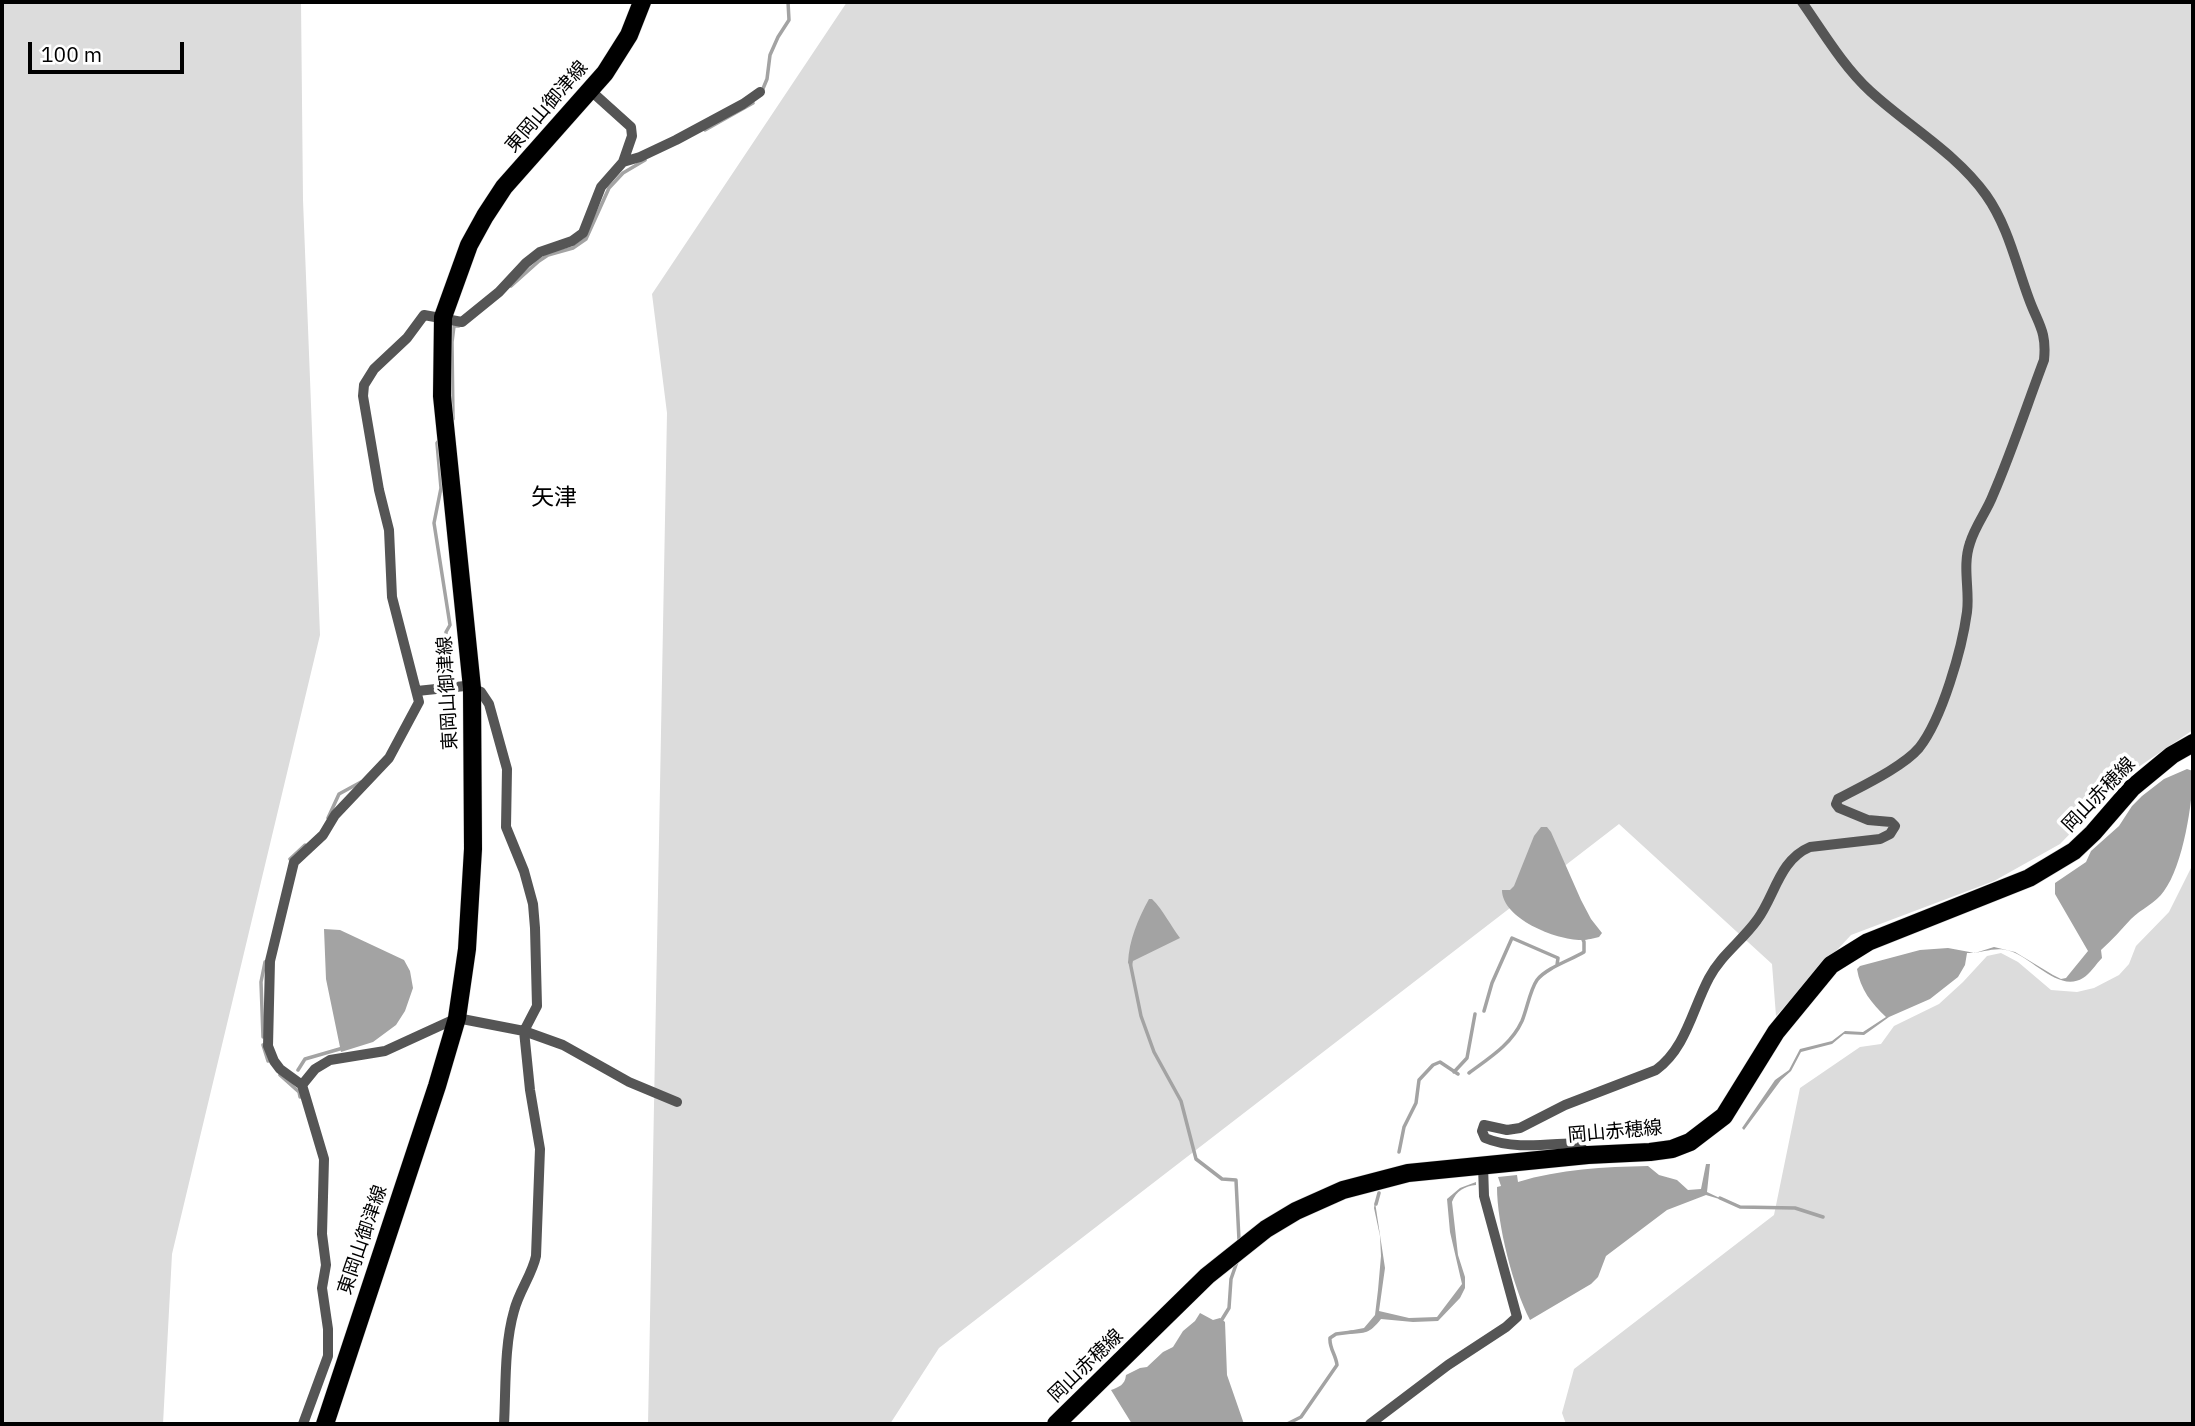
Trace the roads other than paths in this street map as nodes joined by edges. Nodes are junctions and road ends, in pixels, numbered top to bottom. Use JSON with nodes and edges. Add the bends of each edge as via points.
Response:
{"nodes":[{"id":1,"x":642,"y":2,"type":"edge"},
{"id":2,"x":1802,"y":2,"type":"edge"},
{"id":3,"x":591,"y":91,"type":"junction"},
{"id":4,"x":760,"y":92,"type":"dead end"},
{"id":5,"x":623,"y":162,"type":"junction"},
{"id":6,"x":443,"y":317,"type":"junction"},
{"id":7,"x":472,"y":688,"type":"junction"},
{"id":8,"x":418,"y":696,"type":"junction"},
{"id":9,"x":2193,"y":743,"type":"edge"},
{"id":10,"x":457,"y":1018,"type":"junction"},
{"id":11,"x":524,"y":1031,"type":"junction"},
{"id":12,"x":302,"y":1084,"type":"junction"},
{"id":13,"x":677,"y":1102,"type":"dead end"},
{"id":14,"x":1588,"y":1155,"type":"junction"},
{"id":15,"x":1483,"y":1165,"type":"junction"},
{"id":16,"x":303,"y":1424,"type":"edge"},
{"id":17,"x":324,"y":1424,"type":"edge"},
{"id":18,"x":504,"y":1424,"type":"edge"},
{"id":19,"x":1056,"y":1424,"type":"edge"},
{"id":20,"x":1370,"y":1424,"type":"edge"}],
"edges":[{"from":1,"to":3,"type":"main road","name":"東岡山御津線","via":[[629,35]]},
{"from":2,"to":14,"type":"street","via":[[1867,88],[1968,173],[1987,197],[2017,260],[2046,340],[2044,360],[1993,497],[1969,544],[1964,631],[1932,725],[1918,749],[1836,804],[1868,820],[1891,822],[1895,826],[1890,834],[1810,847],[1786,866],[1758,920],[1718,962],[1678,1048],[1656,1070],[1565,1105],[1520,1128],[1484,1125],[1482,1131],[1496,1143],[1577,1143]]},
{"from":3,"to":5,"type":"street","via":[[631,127]]},
{"from":3,"to":6,"type":"main road","name":"東岡山御津線","via":[[504,187],[469,245]]},
{"from":4,"to":5,"type":"street","via":[[676,140]]},
{"from":5,"to":6,"type":"street","via":[[601,187],[583,233],[540,252],[462,322]]},
{"from":6,"to":7,"type":"main road","name":"東岡山御津線","via":[[442,397]]},
{"from":6,"to":8,"type":"street","via":[[424,315],[374,369],[362,397],[389,530],[392,597]]},
{"from":7,"to":8,"type":"street","via":[[451,686]]},
{"from":7,"to":10,"type":"main road","name":"東岡山御津線","via":[[473,849]]},
{"from":7,"to":11,"type":"street","via":[[489,704],[507,769],[506,827],[533,904],[537,1006]]},
{"from":8,"to":12,"type":"street","via":[[389,758],[300,855],[292,870],[269,968],[268,1046],[280,1069]]},
{"from":9,"to":14,"type":"main road","name":"岡山赤穂線","via":[[2132,788],[2093,833],[2054,865],[1868,942],[1831,965],[1776,1032],[1724,1116],[1707,1131],[1672,1149]]},
{"from":10,"to":11,"type":"street"},
{"from":10,"to":12,"type":"street","via":[[385,1051],[322,1063]]},
{"from":10,"to":17,"type":"main road","name":"東岡山御津線"},
{"from":11,"to":13,"type":"street","via":[[563,1045],[629,1082]]},
{"from":11,"to":18,"type":"street","via":[[540,1149],[536,1256],[512,1320]]},
{"from":12,"to":16,"type":"street","via":[[324,1159],[326,1265],[322,1288],[328,1344],[326,1366]]},
{"from":14,"to":15,"type":"main road","name":"岡山赤穂線"},
{"from":15,"to":19,"type":"main road","name":"岡山赤穂線","via":[[1408,1173],[1343,1190],[1266,1229],[1207,1276]]},
{"from":15,"to":20,"type":"street","via":[[1484,1196],[1517,1318]]}]}
